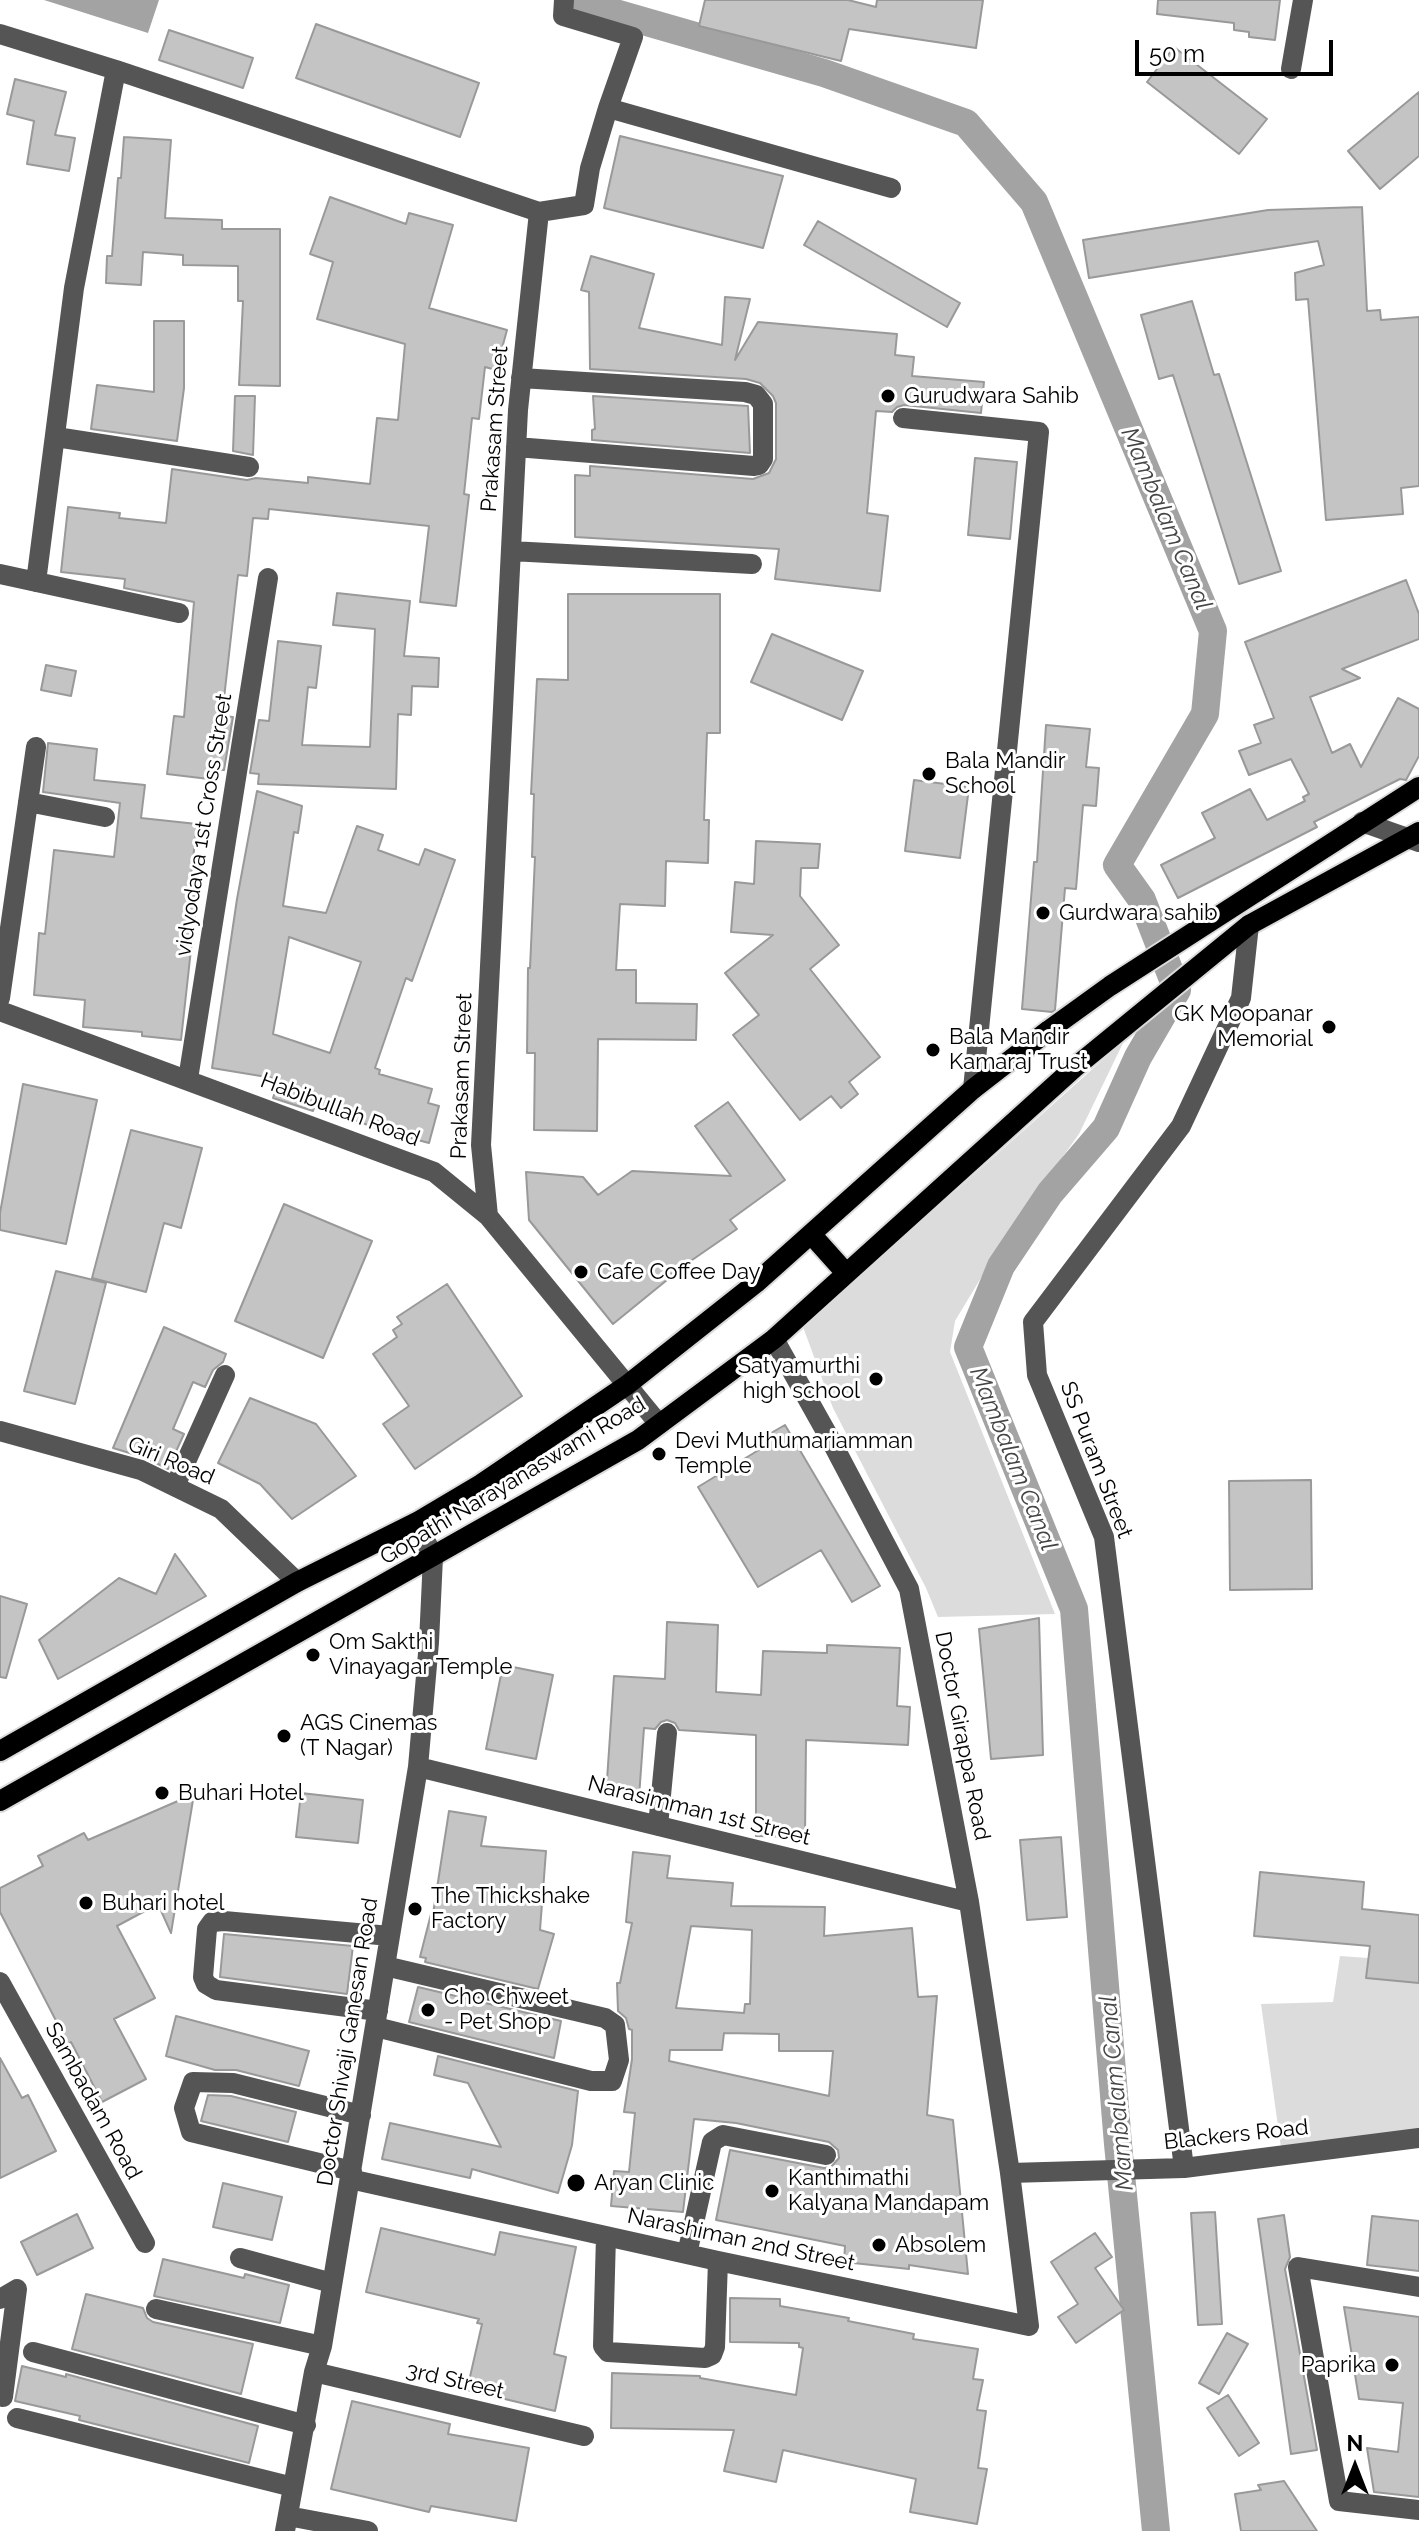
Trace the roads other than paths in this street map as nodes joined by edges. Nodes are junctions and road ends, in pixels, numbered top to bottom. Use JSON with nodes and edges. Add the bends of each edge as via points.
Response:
{"nodes":[{"id":1,"x":1303,"y":0,"type":"edge"},
{"id":2,"x":564,"y":8,"type":"edge"},
{"id":3,"x":0,"y":34,"type":"edge"},
{"id":4,"x":1291,"y":69,"type":"dead end"},
{"id":5,"x":116,"y":70,"type":"junction"},
{"id":6,"x":608,"y":108,"type":"junction"},
{"id":7,"x":891,"y":188,"type":"dead end"},
{"id":8,"x":539,"y":212,"type":"junction"},
{"id":9,"x":521,"y":378,"type":"junction"},
{"id":10,"x":903,"y":418,"type":"dead end"},
{"id":11,"x":56,"y":437,"type":"junction"},
{"id":12,"x":516,"y":447,"type":"junction"},
{"id":13,"x":249,"y":467,"type":"dead end"},
{"id":14,"x":511,"y":551,"type":"junction"},
{"id":15,"x":752,"y":564,"type":"dead end"},
{"id":16,"x":0,"y":574,"type":"edge"},
{"id":17,"x":268,"y":578,"type":"dead end"},
{"id":18,"x":36,"y":582,"type":"junction"},
{"id":19,"x":179,"y":613,"type":"dead end"},
{"id":20,"x":36,"y":747,"type":"dead end"},
{"id":21,"x":1419,"y":787,"type":"edge"},
{"id":22,"x":28,"y":802,"type":"junction"},
{"id":23,"x":105,"y":817,"type":"dead end"},
{"id":24,"x":1362,"y":822,"type":"junction"},
{"id":25,"x":1415,"y":838,"type":"edge"},
{"id":26,"x":1249,"y":925,"type":"junction"},
{"id":27,"x":0,"y":998,"type":"edge"},
{"id":28,"x":0,"y":1011,"type":"edge"},
{"id":29,"x":188,"y":1079,"type":"junction"},
{"id":30,"x":973,"y":1089,"type":"junction"},
{"id":31,"x":488,"y":1216,"type":"junction"},
{"id":32,"x":811,"y":1234,"type":"junction"},
{"id":33,"x":845,"y":1272,"type":"junction"},
{"id":34,"x":774,"y":1339,"type":"junction"},
{"id":35,"x":225,"y":1375,"type":"dead end"},
{"id":36,"x":627,"y":1385,"type":"junction"},
{"id":37,"x":659,"y":1424,"type":"junction"},
{"id":38,"x":0,"y":1431,"type":"edge"},
{"id":39,"x":175,"y":1486,"type":"junction"},
{"id":40,"x":417,"y":1522,"type":"junction"},
{"id":41,"x":433,"y":1557,"type":"junction"},
{"id":42,"x":297,"y":1582,"type":"junction"},
{"id":43,"x":667,"y":1733,"type":"dead end"},
{"id":44,"x":0,"y":1751,"type":"edge"},
{"id":45,"x":418,"y":1767,"type":"junction"},
{"id":46,"x":0,"y":1801,"type":"edge"},
{"id":47,"x":658,"y":1826,"type":"junction"},
{"id":48,"x":969,"y":1902,"type":"junction"},
{"id":49,"x":390,"y":1936,"type":"junction"},
{"id":50,"x":385,"y":1966,"type":"junction"},
{"id":51,"x":0,"y":1982,"type":"edge"},
{"id":52,"x":377,"y":2019,"type":"junction"},
{"id":53,"x":361,"y":2115,"type":"junction"},
{"id":54,"x":1419,"y":2138,"type":"edge"},
{"id":55,"x":826,"y":2155,"type":"dead end"},
{"id":56,"x":1184,"y":2168,"type":"junction"},
{"id":57,"x":1010,"y":2173,"type":"junction"},
{"id":58,"x":351,"y":2175,"type":"junction"},
{"id":59,"x":606,"y":2236,"type":"junction"},
{"id":60,"x":145,"y":2243,"type":"dead end"},
{"id":61,"x":687,"y":2254,"type":"junction"},
{"id":62,"x":240,"y":2258,"type":"dead end"},
{"id":63,"x":718,"y":2261,"type":"junction"},
{"id":64,"x":332,"y":2283,"type":"junction"},
{"id":65,"x":1419,"y":2287,"type":"edge"},
{"id":66,"x":0,"y":2299,"type":"edge"},
{"id":67,"x":156,"y":2309,"type":"dead end"},
{"id":68,"x":1029,"y":2326,"type":"joint"},
{"id":69,"x":322,"y":2346,"type":"junction"},
{"id":70,"x":33,"y":2352,"type":"dead end"},
{"id":71,"x":314,"y":2372,"type":"junction"},
{"id":72,"x":0,"y":2396,"type":"edge"},
{"id":73,"x":17,"y":2418,"type":"dead end"},
{"id":74,"x":306,"y":2425,"type":"junction"},
{"id":75,"x":584,"y":2436,"type":"dead end"},
{"id":76,"x":293,"y":2487,"type":"junction"},
{"id":77,"x":1419,"y":2510,"type":"edge"},
{"id":78,"x":287,"y":2524,"type":"edge"},
{"id":79,"x":368,"y":2531,"type":"edge"}],
"edges":[{"from":1,"to":4,"type":"street"},
{"from":2,"to":6,"type":"street","via":[[633,37]]},
{"from":3,"to":5,"type":"street"},
{"from":5,"to":8,"type":"street"},
{"from":5,"to":11,"type":"street","via":[[74,288]]},
{"from":6,"to":7,"type":"street"},
{"from":6,"to":8,"type":"street","via":[[584,205]]},
{"from":8,"to":9,"type":"street","name":"Prakasam Street"},
{"from":9,"to":12,"type":"street","name":"Prakasam Street"},
{"from":9,"to":12,"type":"street","via":[[756,395],[763,404],[763,459],[754,466]]},
{"from":10,"to":30,"type":"street","via":[[1039,432]]},
{"from":11,"to":13,"type":"street"},
{"from":11,"to":18,"type":"street"},
{"from":12,"to":14,"type":"street","name":"Prakasam Street"},
{"from":14,"to":15,"type":"street"},
{"from":14,"to":31,"type":"street","name":"Prakasam Street","via":[[481,1145]]},
{"from":16,"to":18,"type":"street"},
{"from":17,"to":29,"type":"street","name":"vidyodaya 1st Cross Street"},
{"from":18,"to":19,"type":"street"},
{"from":20,"to":22,"type":"street"},
{"from":21,"to":24,"type":"main road"},
{"from":22,"to":23,"type":"street"},
{"from":22,"to":27,"type":"street"},
{"from":24,"to":25,"type":"street"},
{"from":24,"to":30,"type":"main road","name":"Gopathi Narayanaswami Road","via":[[1110,986]]},
{"from":25,"to":26,"type":"main road","name":"Gopathi Narayanaswami Road"},
{"from":26,"to":33,"type":"main road","name":"Gopathi Narayanaswami Road","via":[[1074,1068]]},
{"from":26,"to":56,"type":"street","name":"SS Puram Street","via":[[1241,998],[1181,1126],[1033,1322],[1037,1375],[1104,1537]]},
{"from":28,"to":29,"type":"street","name":"Habibullah Road"},
{"from":29,"to":31,"type":"street","name":"Habibullah Road","via":[[434,1172]]},
{"from":30,"to":32,"type":"main road","name":"Gopathi Narayanaswami Road"},
{"from":31,"to":36,"type":"street","name":"Habibullah Road"},
{"from":32,"to":33,"type":"main road"},
{"from":32,"to":36,"type":"main road","name":"Gopathi Narayanaswami Road"},
{"from":33,"to":34,"type":"main road","name":"Gopathi Narayanaswami Road"},
{"from":34,"to":37,"type":"main road","name":"Gopathi Narayanaswami Road"},
{"from":34,"to":48,"type":"street","name":"Doctor Girappa Road","via":[[909,1589]]},
{"from":35,"to":39,"type":"street"},
{"from":36,"to":37,"type":"street","name":"Habibullah Road"},
{"from":36,"to":40,"type":"main road","name":"Gopathi Narayanaswami Road"},
{"from":37,"to":41,"type":"main road","name":"Gopathi Narayanaswami Road"},
{"from":38,"to":39,"type":"street","name":"Giri Road","via":[[141,1470]]},
{"from":39,"to":42,"type":"street","name":"Giri Road","via":[[221,1509]]},
{"from":40,"to":41,"type":"street"},
{"from":40,"to":42,"type":"main road","name":"Gopathi Narayanaswami Road"},
{"from":41,"to":45,"type":"street","name":"Doctor Shivaji Ganesan Road"},
{"from":41,"to":46,"type":"main road","name":"Gopathi Narayanaswami Road"},
{"from":42,"to":44,"type":"main road","name":"Gopathi Narayanaswami Road"},
{"from":43,"to":47,"type":"street"},
{"from":45,"to":47,"type":"street","name":"Narasimman 1st Street"},
{"from":45,"to":49,"type":"street","name":"Doctor Shivaji Ganesan Road"},
{"from":47,"to":48,"type":"street","name":"Narasimman 1st Street"},
{"from":48,"to":57,"type":"street","name":"Doctor Girappa Road"},
{"from":49,"to":50,"type":"street","name":"Doctor Shivaji Ganesan Road"},
{"from":49,"to":52,"type":"street","via":[[224,1921],[212,1922],[207,1929],[203,1977],[216,1990]]},
{"from":50,"to":52,"type":"street","name":"Doctor Shivaji Ganesan Road"},
{"from":50,"to":52,"type":"street","via":[[605,2018],[615,2025],[619,2060],[612,2081],[591,2081]]},
{"from":51,"to":60,"type":"street","name":"Sambadam Road"},
{"from":52,"to":53,"type":"street","name":"Doctor Shivaji Ganesan Road"},
{"from":53,"to":58,"type":"street","name":"Doctor Shivaji Ganesan Road"},
{"from":53,"to":58,"type":"street","name":"Narashiman 2nd Street","via":[[233,2083],[193,2082],[184,2108],[191,2132]]},
{"from":54,"to":56,"type":"street","name":"Blackers Road"},
{"from":55,"to":61,"type":"street","via":[[723,2135],[712,2142]]},
{"from":56,"to":57,"type":"street","name":"Blackers Road"},
{"from":57,"to":68,"type":"street","name":"Doctor Girappa Road"},
{"from":58,"to":59,"type":"street","name":"Narashiman 2nd Street"},
{"from":58,"to":64,"type":"street","name":"Doctor Shivaji Ganesan Road"},
{"from":59,"to":61,"type":"street","name":"Narashiman 2nd Street"},
{"from":59,"to":63,"type":"street","via":[[603,2346],[608,2352],[712,2355]]},
{"from":61,"to":63,"type":"street","name":"Narashiman 2nd Street"},
{"from":62,"to":64,"type":"street"},
{"from":63,"to":68,"type":"street","name":"Narashiman 2nd Street"},
{"from":64,"to":69,"type":"street","name":"Doctor Shivaji Ganesan Road"},
{"from":65,"to":77,"type":"street","via":[[1298,2267],[1339,2501]]},
{"from":66,"to":72,"type":"street","via":[[17,2289]]},
{"from":67,"to":69,"type":"street"},
{"from":69,"to":71,"type":"street","name":"Doctor Shivaji Ganesan Road"},
{"from":70,"to":74,"type":"street"},
{"from":71,"to":74,"type":"street","name":"Doctor Shivaji Ganesan Road"},
{"from":71,"to":75,"type":"street","name":"3rd Street"},
{"from":73,"to":76,"type":"street"},
{"from":74,"to":76,"type":"street","name":"Doctor Shivaji Ganesan Road"},
{"from":76,"to":78,"type":"street","name":"Doctor Shivaji Ganesan Road"},
{"from":78,"to":79,"type":"street"}]}
